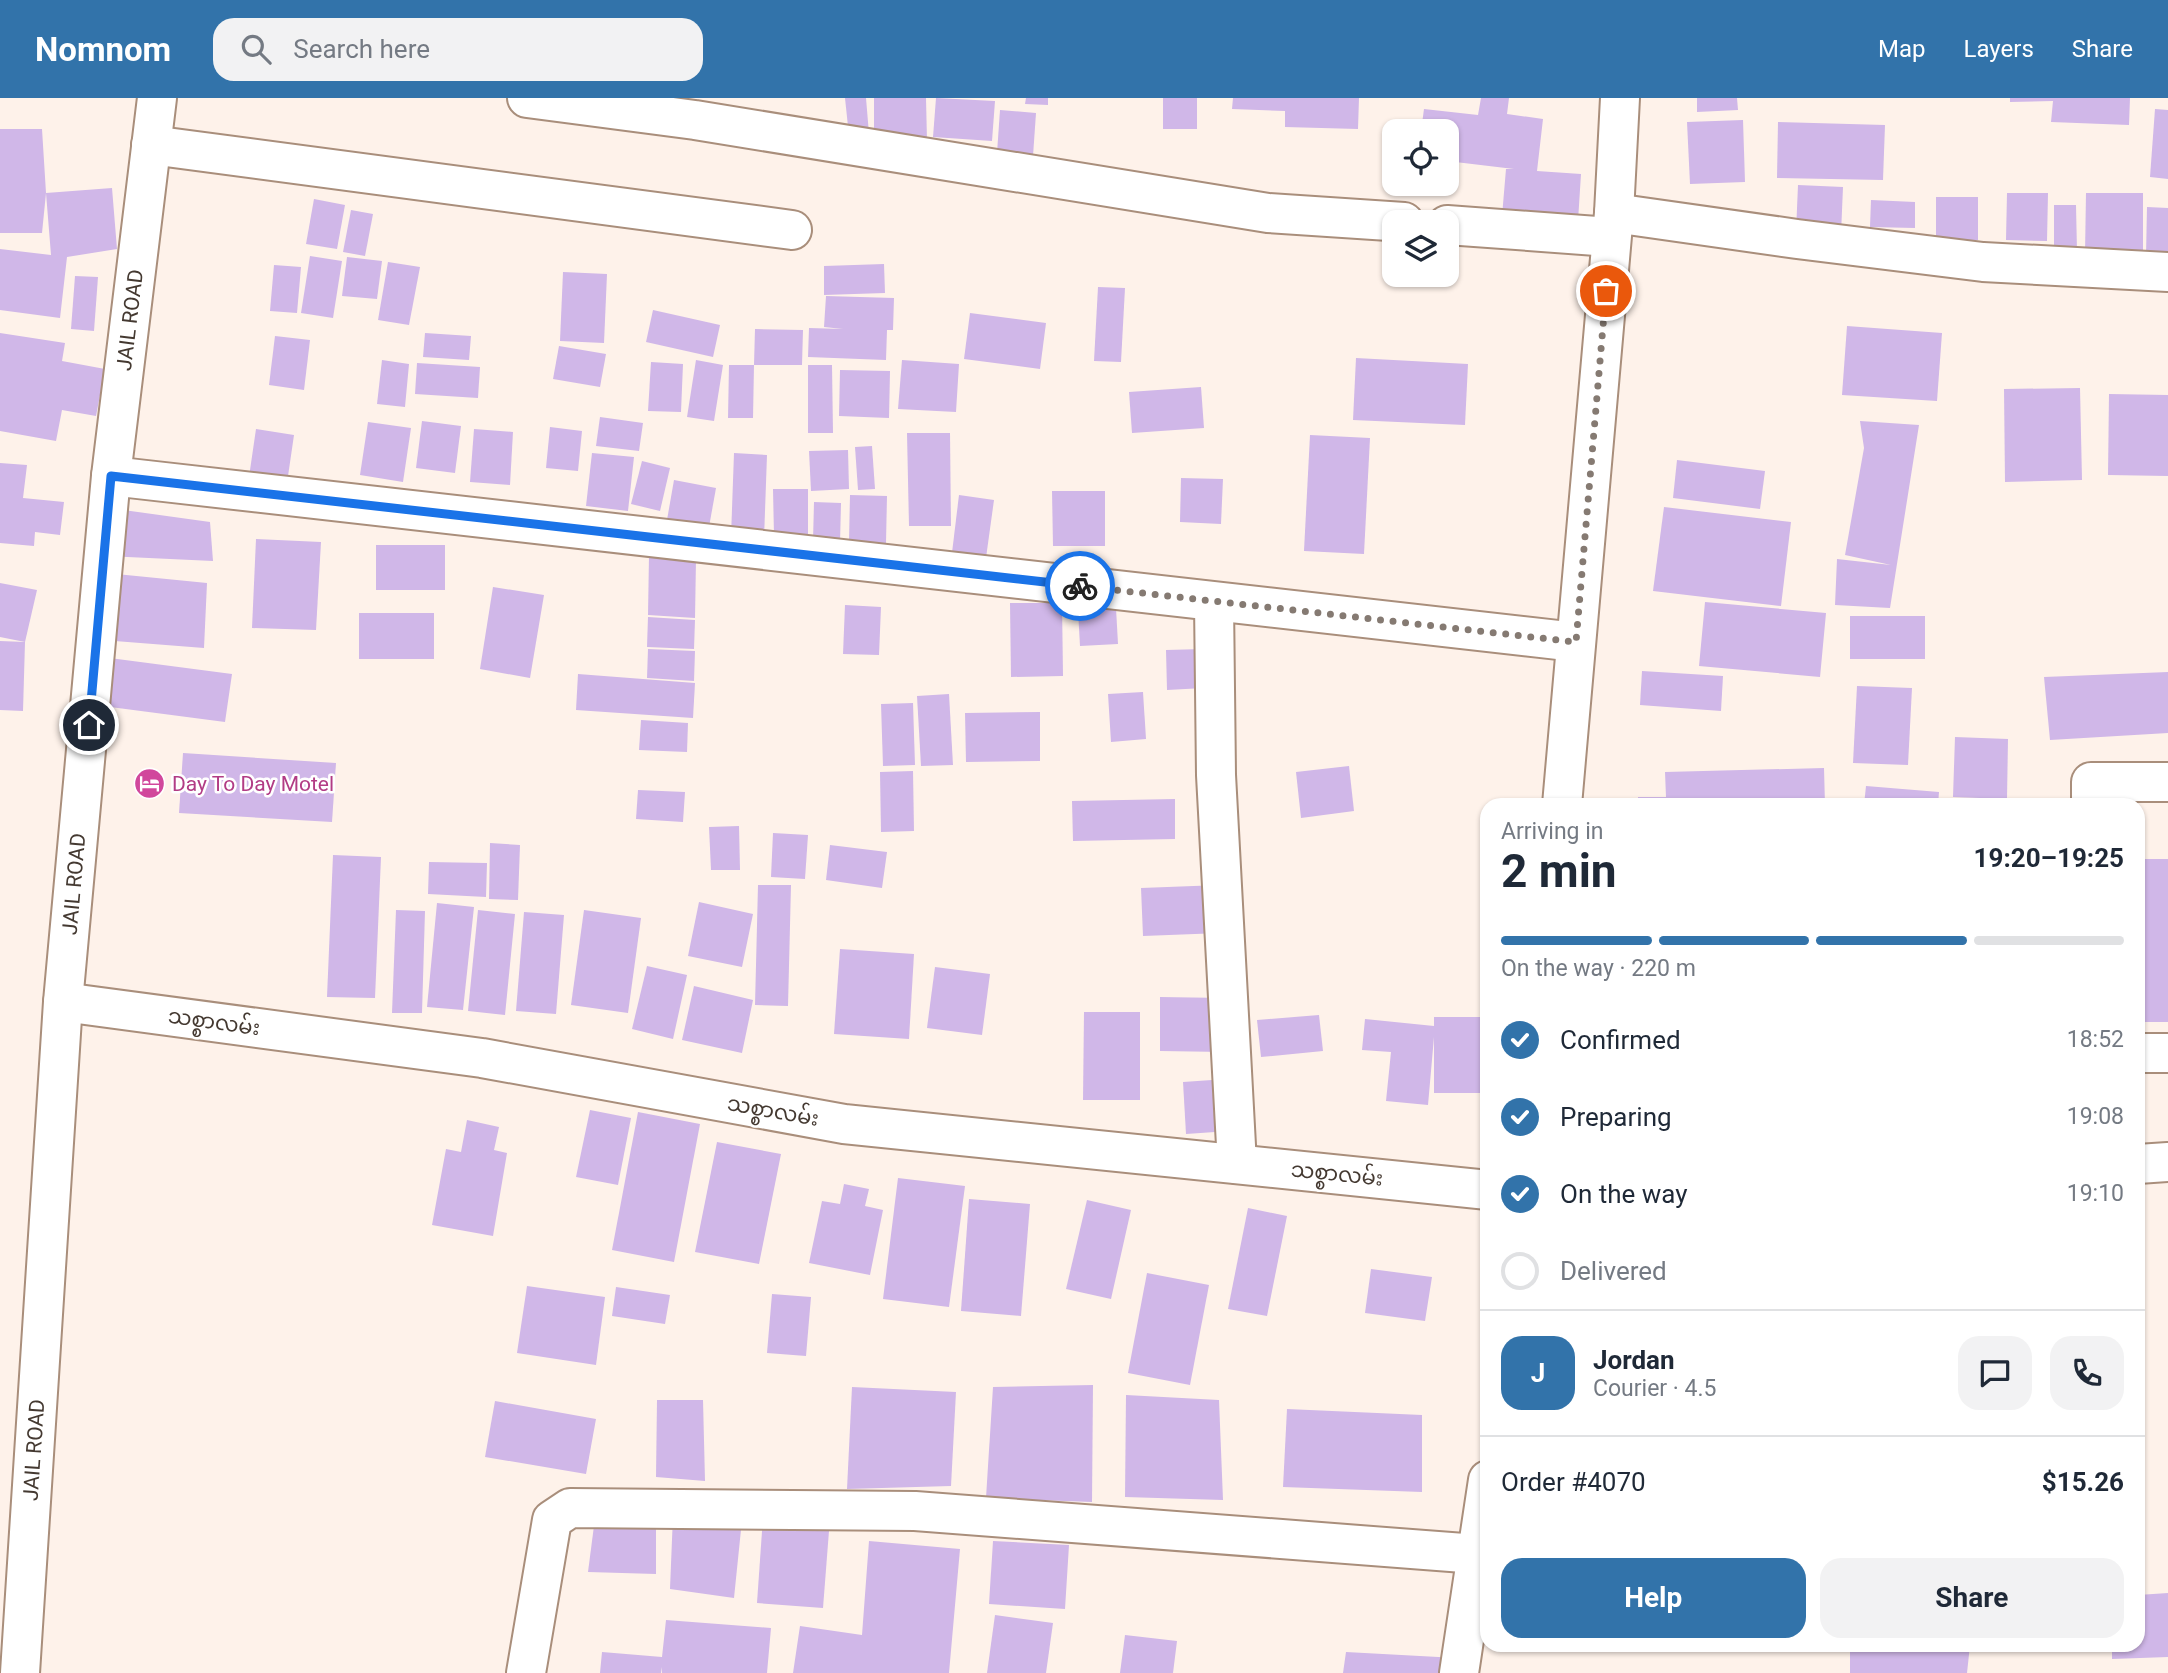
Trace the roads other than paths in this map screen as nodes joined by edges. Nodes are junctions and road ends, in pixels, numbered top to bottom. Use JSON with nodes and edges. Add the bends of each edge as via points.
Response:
{"nodes":[{"id":1,"x":157,"y":98,"type":"edge"},
{"id":2,"x":527,"y":98,"type":"edge"},
{"id":3,"x":1620,"y":98,"type":"edge"},
{"id":4,"x":151,"y":145,"type":"junction"},
{"id":5,"x":1382,"y":221,"type":"edge"},
{"id":6,"x":1459,"y":225,"type":"edge"},
{"id":7,"x":1612,"y":225,"type":"junction"},
{"id":8,"x":792,"y":230,"type":"dead end"},
{"id":9,"x":2168,"y":272,"type":"edge"},
{"id":10,"x":111,"y":476,"type":"junction"},
{"id":11,"x":1214,"y":601,"type":"junction"},
{"id":12,"x":1576,"y":642,"type":"junction"},
{"id":13,"x":2168,"y":782,"type":"edge"},
{"id":14,"x":1564,"y":798,"type":"edge"},
{"id":15,"x":2091,"y":798,"type":"edge"},
{"id":16,"x":63,"y":1002,"type":"junction"},
{"id":17,"x":2145,"y":1053,"type":"edge"},
{"id":18,"x":2168,"y":1053,"type":"edge"},
{"id":19,"x":2168,"y":1162,"type":"edge"},
{"id":20,"x":1237,"y":1164,"type":"junction"},
{"id":21,"x":2145,"y":1164,"type":"edge"},
{"id":22,"x":1480,"y":1188,"type":"edge"},
{"id":23,"x":1480,"y":1534,"type":"edge"},
{"id":24,"x":1477,"y":1554,"type":"junction"},
{"id":25,"x":20,"y":1673,"type":"edge"},
{"id":26,"x":526,"y":1673,"type":"edge"},
{"id":27,"x":1459,"y":1673,"type":"edge"}],
"edges":[{"from":1,"to":4,"type":"street","name":"JAIL ROAD"},
{"from":2,"to":5,"type":"street","via":[[709,122],[1268,213]]},
{"from":3,"to":7,"type":"street"},
{"from":4,"to":8,"type":"street"},
{"from":4,"to":10,"type":"street","name":"JAIL ROAD"},
{"from":6,"to":7,"type":"street"},
{"from":7,"to":9,"type":"street","via":[[1797,239],[1983,262]]},
{"from":7,"to":12,"type":"street"},
{"from":10,"to":11,"type":"street"},
{"from":10,"to":16,"type":"street","name":"JAIL ROAD"},
{"from":11,"to":12,"type":"street"},
{"from":11,"to":20,"type":"street","via":[[1216,775]]},
{"from":12,"to":14,"type":"street"},
{"from":13,"to":15,"type":"street","via":[[2091,782]]},
{"from":16,"to":20,"type":"street","name":"သစ္စာလမ်း","via":[[482,1058],[844,1124]]},
{"from":16,"to":25,"type":"street","name":"JAIL ROAD"},
{"from":17,"to":18,"type":"street"},
{"from":19,"to":21,"type":"street"},
{"from":20,"to":22,"type":"street","name":"သစ္စာလမ်း"},
{"from":23,"to":24,"type":"street"},
{"from":24,"to":26,"type":"street","via":[[915,1511],[570,1508],[552,1520]]},
{"from":24,"to":27,"type":"street"}]}
